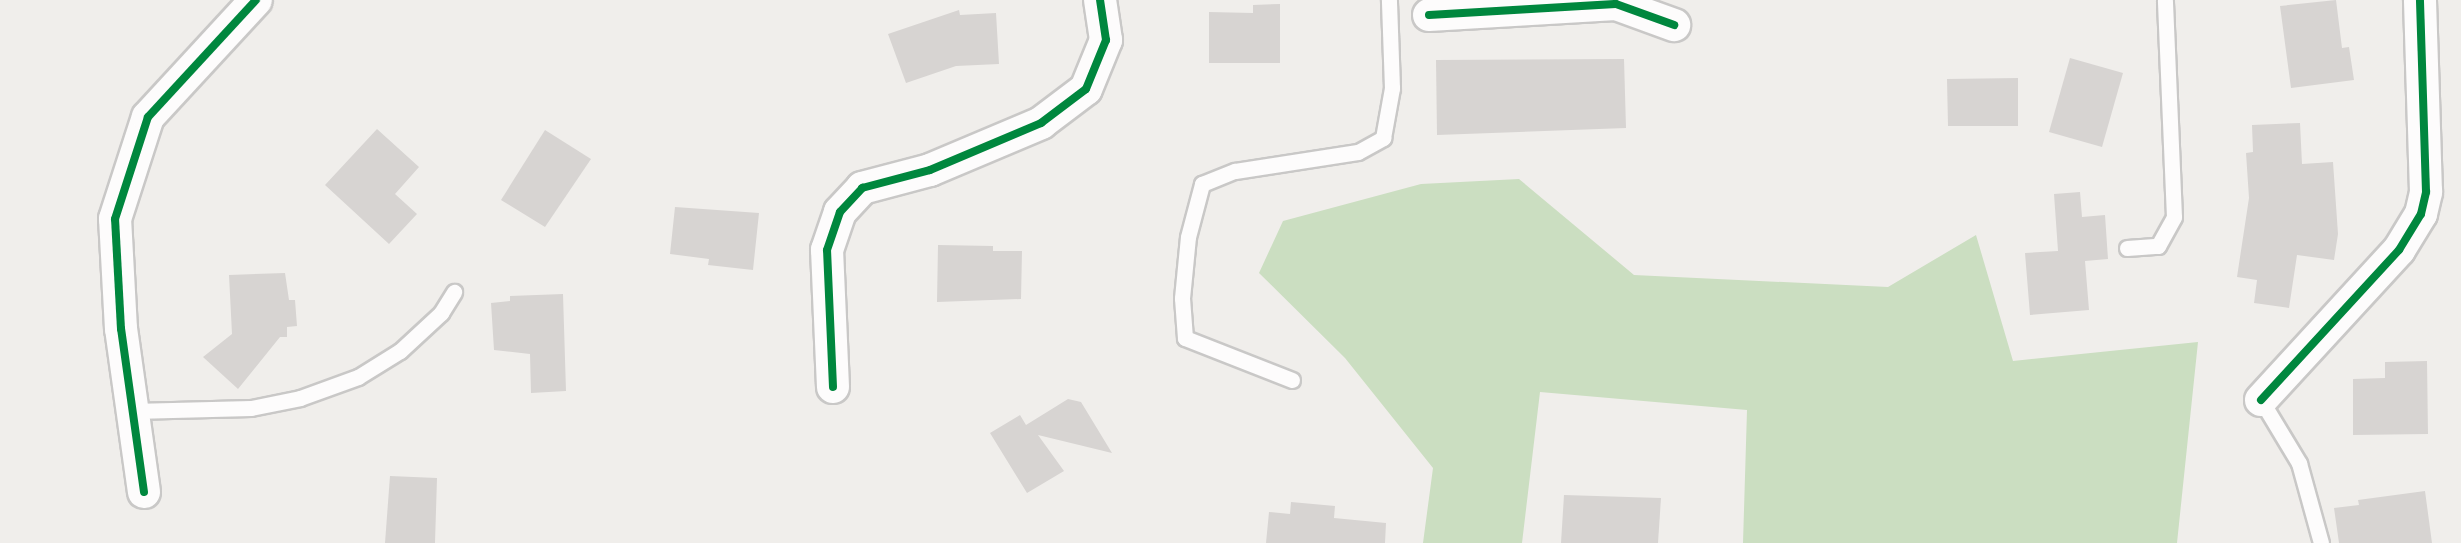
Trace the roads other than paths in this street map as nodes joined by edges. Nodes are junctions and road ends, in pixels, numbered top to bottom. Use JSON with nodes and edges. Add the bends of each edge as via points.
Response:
{"nodes":[{"id":1,"x":256,"y":0,"type":"edge"},
{"id":2,"x":1100,"y":0,"type":"edge"},
{"id":3,"x":1389,"y":0,"type":"edge"},
{"id":4,"x":2165,"y":0,"type":"edge"},
{"id":5,"x":2420,"y":0,"type":"edge"},
{"id":6,"x":1617,"y":2,"type":"edge"},
{"id":7,"x":1429,"y":15,"type":"dead end"},
{"id":8,"x":1674,"y":25,"type":"dead end"},
{"id":9,"x":2127,"y":248,"type":"dead end"},
{"id":10,"x":454,"y":292,"type":"dead end"},
{"id":11,"x":1292,"y":380,"type":"dead end"},
{"id":12,"x":833,"y":387,"type":"dead end"},
{"id":13,"x":2261,"y":400,"type":"joint"},
{"id":14,"x":133,"y":411,"type":"junction"},
{"id":15,"x":144,"y":492,"type":"dead end"},
{"id":16,"x":2321,"y":543,"type":"edge"}],
"edges":[{"from":1,"to":14,"type":"street","via":[[148,117],[115,219],[121,329]]},
{"from":2,"to":12,"type":"street","via":[[1106,40],[1086,89],[1041,123],[930,170],[862,188],[840,212],[827,250]]},
{"from":3,"to":11,"type":"lane","via":[[1392,88],[1383,138],[1358,152],[1235,171],[1202,184],[1188,237],[1182,298],[1185,338]]},
{"from":4,"to":9,"type":"lane","via":[[2174,217],[2158,246]]},
{"from":5,"to":13,"type":"street","via":[[2426,192],[2421,214],[2399,250]]},
{"from":6,"to":7,"type":"street"},
{"from":6,"to":8,"type":"street"},
{"from":10,"to":14,"type":"lane","via":[[441,313],[400,351],[358,377],[300,398],[251,408]]},
{"from":13,"to":16,"type":"lane","via":[[2299,463]]},
{"from":14,"to":15,"type":"street"}]}
